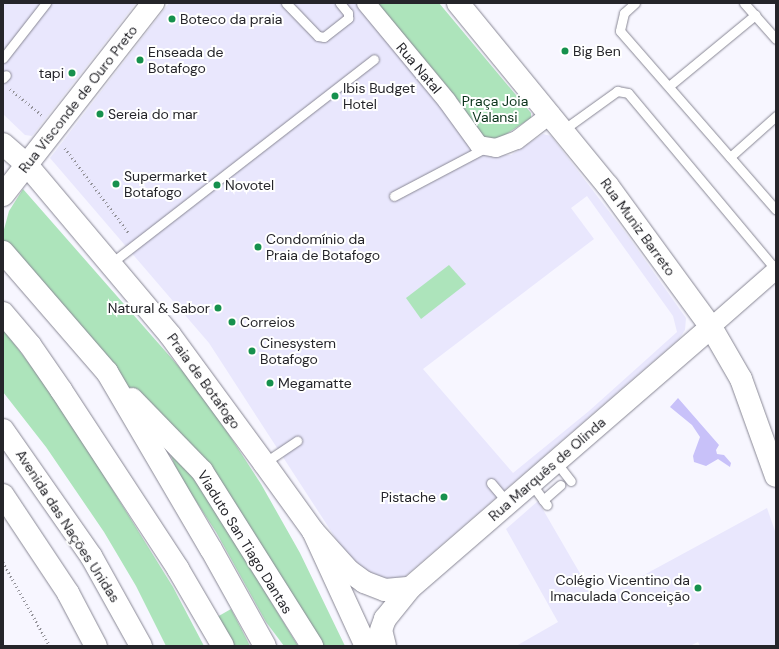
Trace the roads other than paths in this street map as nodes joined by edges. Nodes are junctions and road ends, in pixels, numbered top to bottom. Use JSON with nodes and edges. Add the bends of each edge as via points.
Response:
{"nodes":[{"id":1,"x":46,"y":3,"type":"edge"},
{"id":2,"x":153,"y":3,"type":"edge"},
{"id":3,"x":286,"y":3,"type":"edge"},
{"id":4,"x":340,"y":3,"type":"edge"},
{"id":5,"x":366,"y":3,"type":"edge"},
{"id":6,"x":458,"y":3,"type":"edge"},
{"id":7,"x":635,"y":3,"type":"edge"},
{"id":8,"x":744,"y":3,"type":"edge"},
{"id":9,"x":755,"y":15,"type":"junction"},
{"id":10,"x":776,"y":39,"type":"edge"},
{"id":11,"x":3,"y":58,"type":"edge"},
{"id":12,"x":374,"y":59,"type":"dead end"},
{"id":13,"x":669,"y":86,"type":"junction"},
{"id":14,"x":776,"y":116,"type":"edge"},
{"id":15,"x":557,"y":122,"type":"junction"},
{"id":16,"x":3,"y":144,"type":"edge"},
{"id":17,"x":485,"y":148,"type":"junction"},
{"id":18,"x":730,"y":157,"type":"junction"},
{"id":19,"x":27,"y":165,"type":"junction"},
{"id":20,"x":3,"y":195,"type":"edge"},
{"id":21,"x":394,"y":196,"type":"dead end"},
{"id":22,"x":776,"y":210,"type":"edge"},
{"id":23,"x":3,"y":252,"type":"edge"},
{"id":24,"x":110,"y":264,"type":"junction"},
{"id":25,"x":776,"y":270,"type":"edge"},
{"id":26,"x":3,"y":313,"type":"edge"},
{"id":27,"x":711,"y":327,"type":"junction"},
{"id":28,"x":107,"y":372,"type":"junction"},
{"id":29,"x":3,"y":430,"type":"edge"},
{"id":30,"x":298,"y":441,"type":"dead end"},
{"id":31,"x":556,"y":462,"type":"junction"},
{"id":32,"x":264,"y":463,"type":"junction"},
{"id":33,"x":776,"y":476,"type":"edge"},
{"id":34,"x":571,"y":481,"type":"dead end"},
{"id":35,"x":491,"y":483,"type":"dead end"},
{"id":36,"x":560,"y":485,"type":"dead end"},
{"id":37,"x":3,"y":495,"type":"edge"},
{"id":38,"x":540,"y":496,"type":"junction"},
{"id":39,"x":508,"y":503,"type":"junction"},
{"id":40,"x":313,"y":531,"type":"junction"},
{"id":41,"x":410,"y":588,"type":"junction"},
{"id":42,"x":265,"y":643,"type":"edge"},
{"id":43,"x":96,"y":646,"type":"edge"},
{"id":44,"x":141,"y":646,"type":"edge"},
{"id":45,"x":223,"y":646,"type":"edge"},
{"id":46,"x":312,"y":646,"type":"edge"},
{"id":47,"x":366,"y":646,"type":"edge"},
{"id":48,"x":385,"y":646,"type":"edge"}],
"edges":[{"from":1,"to":11,"type":"lane"},
{"from":2,"to":19,"type":"main road","name":"Rua Visconde de Ouro Preto"},
{"from":3,"to":4,"type":"lane","via":[[318,36],[324,37],[348,18],[348,13]]},
{"from":5,"to":17,"type":"street","name":"Rua Natal","via":[[447,101],[474,140]]},
{"from":6,"to":15,"type":"main road","name":"Rua Muniz Barreto"},
{"from":7,"to":13,"type":"lane","via":[[624,13],[620,32]]},
{"from":8,"to":9,"type":"lane"},
{"from":9,"to":10,"type":"lane"},
{"from":9,"to":13,"type":"lane"},
{"from":12,"to":24,"type":"lane"},
{"from":13,"to":18,"type":"lane"},
{"from":14,"to":18,"type":"lane"},
{"from":15,"to":17,"type":"street","via":[[496,148]]},
{"from":15,"to":25,"type":"lane","via":[[617,92],[628,94]]},
{"from":15,"to":27,"type":"main road","name":"Rua Muniz Barreto","via":[[608,186]]},
{"from":16,"to":19,"type":"main road","name":"Praia de Botafogo"},
{"from":17,"to":21,"type":"lane"},
{"from":18,"to":22,"type":"lane"},
{"from":19,"to":20,"type":"main road","name":"Rua Visconde de Ouro Preto"},
{"from":19,"to":24,"type":"main road","name":"Praia de Botafogo"},
{"from":23,"to":28,"type":"main road"},
{"from":24,"to":32,"type":"main road","name":"Praia de Botafogo","via":[[170,335]]},
{"from":25,"to":27,"type":"street","name":"Rua Marquês de Olinda"},
{"from":26,"to":45,"type":"main road","via":[[30,345],[65,397],[178,569]]},
{"from":27,"to":31,"type":"main road","name":"Rua Marquês de Olinda"},
{"from":27,"to":33,"type":"main road","name":"Rua Muniz Barreto","via":[[741,379]]},
{"from":28,"to":42,"type":"main road"},
{"from":28,"to":46,"type":"main road","name":"Viaduto San Tiago Dantas","via":[[202,471]]},
{"from":29,"to":44,"type":"main road","name":"Avenida das Nações Unidas","via":[[91,556]]},
{"from":30,"to":32,"type":"lane"},
{"from":31,"to":34,"type":"lane"},
{"from":31,"to":38,"type":"main road","name":"Rua Marquês de Olinda"},
{"from":32,"to":40,"type":"main road","name":"Praia de Botafogo"},
{"from":35,"to":39,"type":"lane"},
{"from":36,"to":38,"type":"lane"},
{"from":37,"to":43,"type":"main road","via":[[68,593]]},
{"from":38,"to":39,"type":"main road","name":"Rua Marquês de Olinda"},
{"from":39,"to":41,"type":"main road","name":"Rua Marquês de Olinda"},
{"from":40,"to":41,"type":"main road","via":[[349,571],[364,582],[385,590]]},
{"from":40,"to":47,"type":"main road","name":"Praia de Botafogo"},
{"from":41,"to":48,"type":"main road","via":[[384,619],[381,630]]}]}
